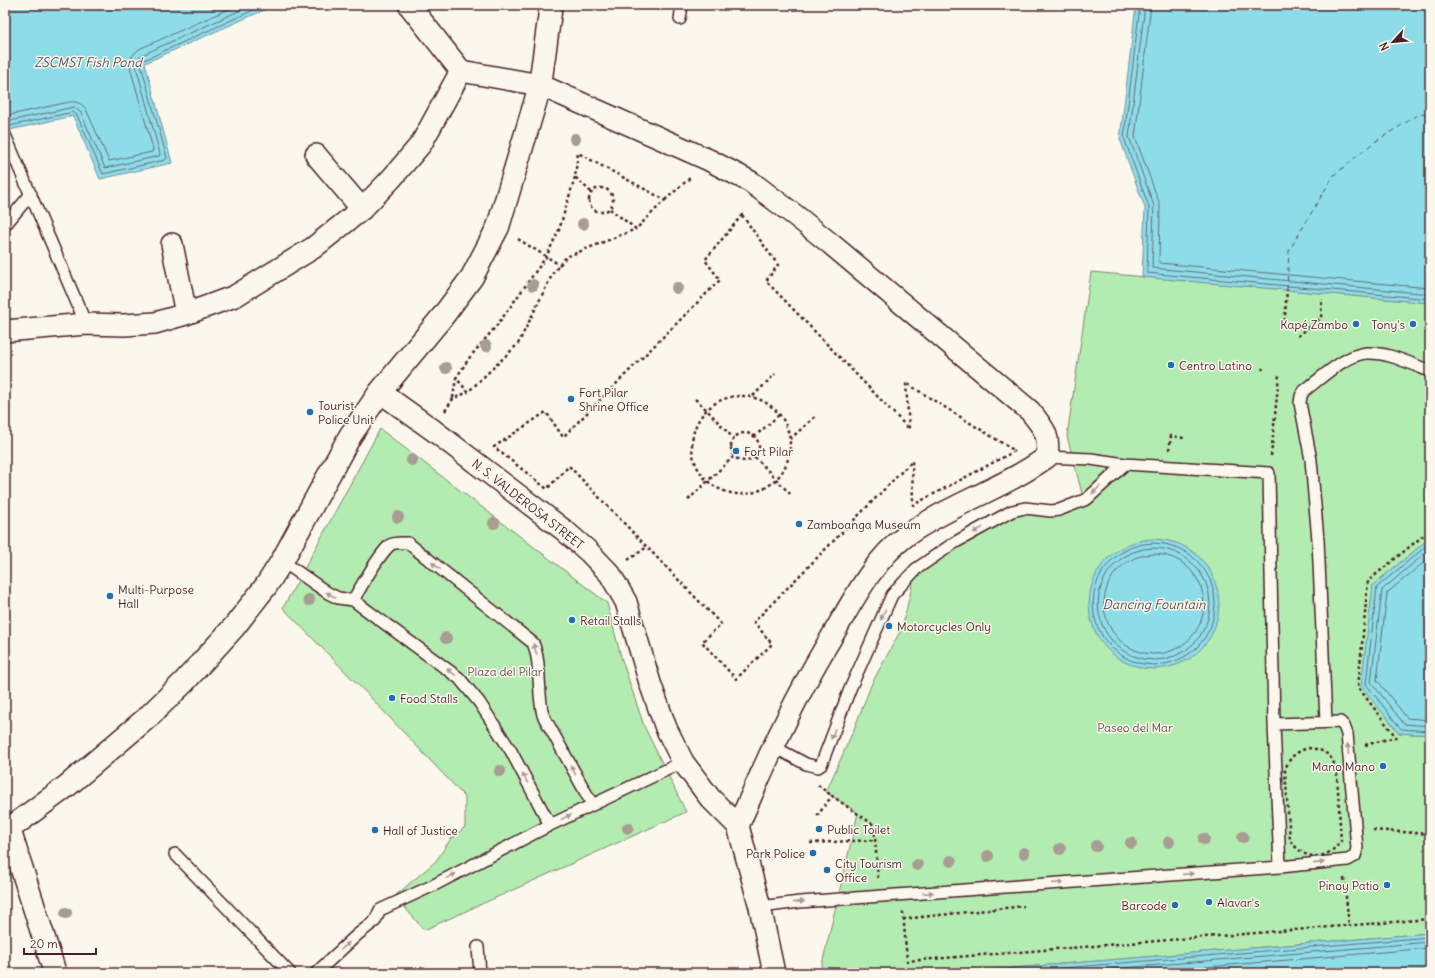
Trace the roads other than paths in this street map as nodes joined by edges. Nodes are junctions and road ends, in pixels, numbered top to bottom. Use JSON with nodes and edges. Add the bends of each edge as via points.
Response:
{"nodes":[{"id":1,"x":409,"y":5,"type":"edge"},
{"id":2,"x":551,"y":5,"type":"edge"},
{"id":3,"x":682,"y":5,"type":"edge"},
{"id":4,"x":680,"y":20,"type":"dead end"},
{"id":5,"x":461,"y":71,"type":"junction"},
{"id":6,"x":540,"y":85,"type":"junction"},
{"id":7,"x":5,"y":135,"type":"edge"},
{"id":8,"x":316,"y":155,"type":"dead end"},
{"id":9,"x":31,"y":194,"type":"junction"},
{"id":10,"x":362,"y":208,"type":"junction"},
{"id":11,"x":5,"y":225,"type":"edge"},
{"id":12,"x":172,"y":244,"type":"dead end"},
{"id":13,"x":186,"y":314,"type":"junction"},
{"id":14,"x":86,"y":324,"type":"junction"},
{"id":15,"x":5,"y":331,"type":"edge"},
{"id":16,"x":1430,"y":370,"type":"edge"},
{"id":17,"x":380,"y":392,"type":"junction"},
{"id":18,"x":1047,"y":457,"type":"junction"},
{"id":19,"x":1125,"y":464,"type":"junction"},
{"id":20,"x":282,"y":561,"type":"junction"},
{"id":21,"x":353,"y":600,"type":"junction"},
{"id":22,"x":1326,"y":722,"type":"junction"},
{"id":23,"x":1274,"y":724,"type":"junction"},
{"id":24,"x":774,"y":747,"type":"junction"},
{"id":25,"x":683,"y":762,"type":"junction"},
{"id":26,"x":592,"y":804,"type":"junction"},
{"id":27,"x":550,"y":825,"type":"junction"},
{"id":28,"x":738,"y":826,"type":"junction"},
{"id":29,"x":7,"y":830,"type":"edge"},
{"id":30,"x":175,"y":854,"type":"dead end"},
{"id":31,"x":1280,"y":867,"type":"junction"},
{"id":32,"x":760,"y":907,"type":"junction"},
{"id":33,"x":478,"y":948,"type":"dead end"},
{"id":34,"x":55,"y":973,"type":"edge"},
{"id":35,"x":290,"y":973,"type":"edge"},
{"id":36,"x":316,"y":973,"type":"edge"},
{"id":37,"x":480,"y":973,"type":"edge"},
{"id":38,"x":774,"y":973,"type":"edge"}],
"edges":[{"from":1,"to":5,"type":"street"},
{"from":2,"to":6,"type":"street"},
{"from":3,"to":4,"type":"lane"},
{"from":5,"to":6,"type":"street"},
{"from":5,"to":10,"type":"street","via":[[421,144]]},
{"from":6,"to":17,"type":"street","via":[[498,227],[472,277],[444,316]]},
{"from":6,"to":18,"type":"street","via":[[709,160],[751,182],[796,216],[1030,411],[1046,433],[1049,443]]},
{"from":7,"to":9,"type":"lane"},
{"from":8,"to":10,"type":"street"},
{"from":9,"to":11,"type":"lane"},
{"from":9,"to":14,"type":"lane"},
{"from":10,"to":13,"type":"street","via":[[313,248],[278,271],[235,296]]},
{"from":12,"to":13,"type":"street"},
{"from":13,"to":14,"type":"street","via":[[155,323]]},
{"from":14,"to":15,"type":"street"},
{"from":16,"to":22,"type":"lane","via":[[1390,356],[1366,353],[1344,361],[1301,396],[1300,403],[1311,460],[1318,540]]},
{"from":17,"to":20,"type":"street","via":[[350,436]]},
{"from":17,"to":25,"type":"street","name":"N. S. VALDEROSA STREET","via":[[565,531],[610,574],[626,602],[666,728]]},
{"from":18,"to":19,"type":"lane"},
{"from":18,"to":24,"type":"street","via":[[1032,468],[933,519],[907,535],[888,553],[867,577],[854,599],[805,683]]},
{"from":19,"to":23,"type":"lane","via":[[1269,472]]},
{"from":19,"to":24,"type":"lane","one_way":true,"via":[[1087,499],[1059,510],[1025,508],[1012,511],[954,543],[916,569],[892,595],[850,689],[823,763],[818,767],[806,764]]},
{"from":21,"to":20,"type":"lane","one_way":true,"via":[[338,598],[328,593]]},
{"from":20,"to":29,"type":"street","via":[[234,627],[184,682],[67,786]]},
{"from":26,"to":21,"type":"lane","one_way":true,"via":[[543,716],[537,651],[533,643],[408,543],[390,544]]},
{"from":27,"to":21,"type":"lane","one_way":true,"via":[[511,751],[479,702],[459,678]]},
{"from":22,"to":23,"type":"lane"},
{"from":31,"to":22,"type":"lane","one_way":true,"via":[[1348,860],[1354,856],[1357,848],[1347,734],[1340,722]]},
{"from":23,"to":31,"type":"lane"},
{"from":24,"to":28,"type":"street"},
{"from":25,"to":26,"type":"lane"},
{"from":25,"to":28,"type":"street","name":"N. S. VALDEROSA STREET","via":[[710,798]]},
{"from":27,"to":26,"type":"lane","one_way":true},
{"from":36,"to":27,"type":"lane","one_way":true,"via":[[375,921],[380,910]]},
{"from":28,"to":32,"type":"street","name":"N. S. VALDEROSA STREET"},
{"from":29,"to":34,"type":"street"},
{"from":30,"to":35,"type":"lane"},
{"from":32,"to":31,"type":"lane","one_way":true},
{"from":32,"to":38,"type":"street","name":"N. S. VALDEROSA STREET"},
{"from":33,"to":37,"type":"lane"}]}
